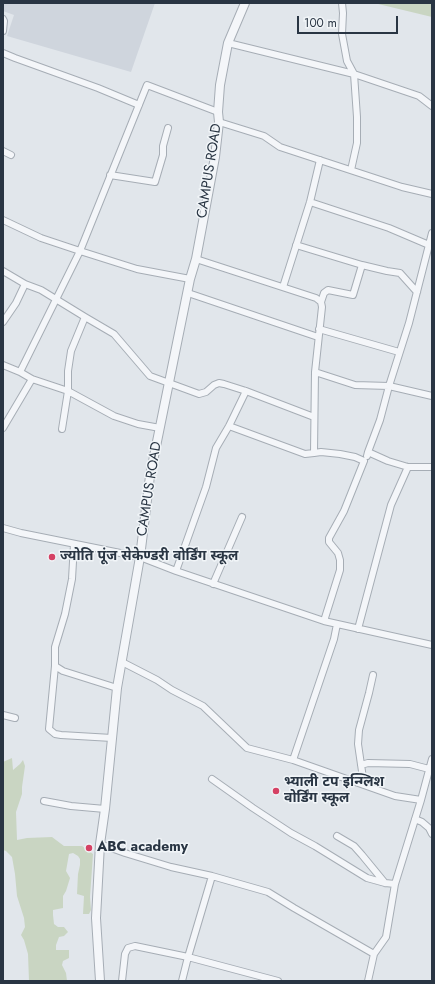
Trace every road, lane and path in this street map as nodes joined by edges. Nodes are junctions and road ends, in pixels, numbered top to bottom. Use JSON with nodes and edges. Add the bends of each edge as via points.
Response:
{"nodes":[{"id":1,"x":245,"y":3,"type":"edge"},
{"id":2,"x":342,"y":3,"type":"edge"},
{"id":3,"x":3,"y":19,"type":"edge"},
{"id":4,"x":3,"y":31,"type":"edge"},
{"id":5,"x":228,"y":43,"type":"junction"},
{"id":6,"x":3,"y":53,"type":"edge"},
{"id":7,"x":354,"y":74,"type":"junction"},
{"id":8,"x":139,"y":105,"type":"junction"},
{"id":9,"x":432,"y":106,"type":"edge"},
{"id":10,"x":218,"y":112,"type":"junction"},
{"id":11,"x":219,"y":122,"type":"junction"},
{"id":12,"x":168,"y":128,"type":"dead end"},
{"id":13,"x":3,"y":151,"type":"edge"},
{"id":14,"x":10,"y":155,"type":"dead end"},
{"id":15,"x":320,"y":160,"type":"junction"},
{"id":16,"x":351,"y":170,"type":"junction"},
{"id":17,"x":110,"y":175,"type":"junction"},
{"id":18,"x":432,"y":194,"type":"edge"},
{"id":19,"x":310,"y":202,"type":"junction"},
{"id":20,"x":3,"y":220,"type":"edge"},
{"id":21,"x":432,"y":232,"type":"edge"},
{"id":22,"x":296,"y":245,"type":"junction"},
{"id":23,"x":429,"y":245,"type":"junction"},
{"id":24,"x":80,"y":251,"type":"junction"},
{"id":25,"x":196,"y":258,"type":"junction"},
{"id":26,"x":362,"y":264,"type":"junction"},
{"id":27,"x":3,"y":271,"type":"edge"},
{"id":28,"x":190,"y":279,"type":"junction"},
{"id":29,"x":25,"y":284,"type":"junction"},
{"id":30,"x":283,"y":287,"type":"junction"},
{"id":31,"x":417,"y":292,"type":"junction"},
{"id":32,"x":188,"y":293,"type":"junction"},
{"id":33,"x":56,"y":300,"type":"junction"},
{"id":34,"x":321,"y":302,"type":"junction"},
{"id":35,"x":85,"y":318,"type":"junction"},
{"id":36,"x":3,"y":322,"type":"edge"},
{"id":37,"x":320,"y":329,"type":"junction"},
{"id":38,"x":318,"y":337,"type":"junction"},
{"id":39,"x":399,"y":352,"type":"junction"},
{"id":40,"x":3,"y":365,"type":"edge"},
{"id":41,"x":20,"y":372,"type":"junction"},
{"id":42,"x":315,"y":372,"type":"junction"},
{"id":43,"x":32,"y":379,"type":"junction"},
{"id":44,"x":169,"y":382,"type":"junction"},
{"id":45,"x":389,"y":386,"type":"junction"},
{"id":46,"x":68,"y":391,"type":"junction"},
{"id":47,"x":246,"y":391,"type":"junction"},
{"id":48,"x":432,"y":396,"type":"edge"},
{"id":49,"x":314,"y":417,"type":"junction"},
{"id":50,"x":229,"y":426,"type":"junction"},
{"id":51,"x":3,"y":428,"type":"edge"},
{"id":52,"x":160,"y":428,"type":"junction"},
{"id":53,"x":62,"y":429,"type":"dead end"},
{"id":54,"x":368,"y":452,"type":"junction"},
{"id":55,"x":314,"y":453,"type":"junction"},
{"id":56,"x":364,"y":461,"type":"junction"},
{"id":57,"x":408,"y":467,"type":"junction"},
{"id":58,"x":432,"y":467,"type":"edge"},
{"id":59,"x":242,"y":517,"type":"dead end"},
{"id":60,"x":3,"y":528,"type":"edge"},
{"id":61,"x":74,"y":544,"type":"junction"},
{"id":62,"x":140,"y":557,"type":"junction"},
{"id":63,"x":176,"y":571,"type":"junction"},
{"id":64,"x":213,"y":584,"type":"junction"},
{"id":65,"x":324,"y":621,"type":"junction"},
{"id":66,"x":337,"y":624,"type":"junction"},
{"id":67,"x":358,"y":629,"type":"junction"},
{"id":68,"x":432,"y":645,"type":"edge"},
{"id":69,"x":122,"y":662,"type":"junction"},
{"id":70,"x":55,"y":666,"type":"junction"},
{"id":71,"x":373,"y":675,"type":"dead end"},
{"id":72,"x":117,"y":688,"type":"junction"},
{"id":73,"x":3,"y":715,"type":"edge"},
{"id":74,"x":15,"y":718,"type":"dead end"},
{"id":75,"x":112,"y":738,"type":"junction"},
{"id":76,"x":432,"y":759,"type":"edge"},
{"id":77,"x":293,"y":760,"type":"junction"},
{"id":78,"x":361,"y":766,"type":"junction"},
{"id":79,"x":429,"y":769,"type":"junction"},
{"id":80,"x":212,"y":779,"type":"dead end"},
{"id":81,"x":364,"y":785,"type":"junction"},
{"id":82,"x":421,"y":800,"type":"junction"},
{"id":83,"x":44,"y":801,"type":"dead end"},
{"id":84,"x":105,"y":809,"type":"junction"},
{"id":85,"x":415,"y":820,"type":"junction"},
{"id":86,"x":432,"y":834,"type":"edge"},
{"id":87,"x":338,"y":836,"type":"dead end"},
{"id":88,"x":100,"y":844,"type":"junction"},
{"id":89,"x":212,"y":876,"type":"junction"},
{"id":90,"x":384,"y":883,"type":"junction"},
{"id":91,"x":395,"y":884,"type":"junction"},
{"id":92,"x":374,"y":954,"type":"junction"},
{"id":93,"x":188,"y":957,"type":"junction"},
{"id":94,"x":100,"y":981,"type":"edge"},
{"id":95,"x":122,"y":981,"type":"edge"},
{"id":96,"x":182,"y":981,"type":"edge"},
{"id":97,"x":278,"y":981,"type":"edge"},
{"id":98,"x":368,"y":981,"type":"edge"}],
"edges":[{"from":1,"to":5,"type":"street","name":"CAMPUS ROAD"},
{"from":2,"to":7,"type":"street","via":[[342,34],[347,61]]},
{"from":3,"to":4,"type":"street"},
{"from":5,"to":7,"type":"street"},
{"from":5,"to":10,"type":"street","name":"CAMPUS ROAD"},
{"from":6,"to":8,"type":"street"},
{"from":7,"to":9,"type":"street","via":[[419,96]]},
{"from":7,"to":16,"type":"street","via":[[357,143]]},
{"from":8,"to":10,"type":"street","via":[[147,85]]},
{"from":8,"to":17,"type":"street"},
{"from":10,"to":11,"type":"street","name":"CAMPUS ROAD"},
{"from":11,"to":15,"type":"street","via":[[264,136],[280,147]]},
{"from":11,"to":25,"type":"street","name":"CAMPUS ROAD"},
{"from":12,"to":17,"type":"street","via":[[155,182]]},
{"from":13,"to":14,"type":"street"},
{"from":15,"to":16,"type":"street"},
{"from":15,"to":19,"type":"street"},
{"from":16,"to":18,"type":"street"},
{"from":17,"to":24,"type":"street"},
{"from":19,"to":22,"type":"street"},
{"from":19,"to":23,"type":"street","via":[[390,228]]},
{"from":20,"to":24,"type":"street","via":[[41,238]]},
{"from":21,"to":23,"type":"street"},
{"from":22,"to":26,"type":"street"},
{"from":22,"to":30,"type":"street"},
{"from":23,"to":31,"type":"street"},
{"from":24,"to":28,"type":"street","via":[[137,269]]},
{"from":24,"to":33,"type":"street"},
{"from":25,"to":28,"type":"street","name":"CAMPUS ROAD"},
{"from":25,"to":30,"type":"street"},
{"from":26,"to":31,"type":"street","via":[[400,273]]},
{"from":26,"to":34,"type":"street","via":[[353,295],[328,290]]},
{"from":27,"to":29,"type":"street"},
{"from":28,"to":32,"type":"street","name":"CAMPUS ROAD"},
{"from":29,"to":33,"type":"street","via":[[41,290]]},
{"from":29,"to":36,"type":"street"},
{"from":30,"to":34,"type":"street"},
{"from":31,"to":39,"type":"street"},
{"from":32,"to":38,"type":"street"},
{"from":32,"to":44,"type":"street","name":"CAMPUS ROAD"},
{"from":33,"to":35,"type":"street"},
{"from":33,"to":41,"type":"street"},
{"from":34,"to":37,"type":"street"},
{"from":35,"to":44,"type":"street","via":[[114,334],[150,376]]},
{"from":35,"to":46,"type":"street","via":[[71,351]]},
{"from":37,"to":38,"type":"street"},
{"from":37,"to":39,"type":"street"},
{"from":38,"to":42,"type":"street"},
{"from":39,"to":45,"type":"street"},
{"from":40,"to":41,"type":"street"},
{"from":41,"to":43,"type":"street"},
{"from":42,"to":45,"type":"street","via":[[355,385]]},
{"from":42,"to":49,"type":"street"},
{"from":43,"to":46,"type":"street"},
{"from":43,"to":51,"type":"street"},
{"from":44,"to":47,"type":"street","via":[[199,394],[219,383]]},
{"from":44,"to":52,"type":"street","name":"CAMPUS ROAD"},
{"from":45,"to":48,"type":"street"},
{"from":45,"to":54,"type":"street"},
{"from":46,"to":52,"type":"street","via":[[114,416]]},
{"from":46,"to":53,"type":"street"},
{"from":47,"to":49,"type":"street"},
{"from":47,"to":50,"type":"street"},
{"from":49,"to":55,"type":"street"},
{"from":50,"to":55,"type":"street","via":[[305,454]]},
{"from":50,"to":63,"type":"street","via":[[216,448],[206,487]]},
{"from":52,"to":62,"type":"street","name":"CAMPUS ROAD","via":[[150,476]]},
{"from":54,"to":56,"type":"street"},
{"from":54,"to":57,"type":"street"},
{"from":55,"to":56,"type":"street","via":[[340,454]]},
{"from":56,"to":65,"type":"street","via":[[344,511],[329,538],[329,542],[338,553],[340,570]]},
{"from":57,"to":58,"type":"street"},
{"from":57,"to":67,"type":"street","via":[[391,505]]},
{"from":59,"to":64,"type":"street"},
{"from":60,"to":61,"type":"street"},
{"from":61,"to":62,"type":"street"},
{"from":61,"to":70,"type":"street","via":[[72,579],[55,647]]},
{"from":62,"to":63,"type":"street"},
{"from":62,"to":69,"type":"street","name":"CAMPUS ROAD"},
{"from":63,"to":64,"type":"street"},
{"from":64,"to":65,"type":"street"},
{"from":65,"to":66,"type":"street"},
{"from":66,"to":67,"type":"street"},
{"from":66,"to":77,"type":"street"},
{"from":67,"to":68,"type":"street"},
{"from":69,"to":72,"type":"street","name":"CAMPUS ROAD"},
{"from":69,"to":77,"type":"street","via":[[203,706],[247,748]]},
{"from":70,"to":72,"type":"street","via":[[63,671]]},
{"from":70,"to":75,"type":"street","via":[[49,729],[61,735]]},
{"from":71,"to":78,"type":"street","via":[[359,730]]},
{"from":72,"to":75,"type":"street","name":"CAMPUS ROAD"},
{"from":73,"to":74,"type":"street"},
{"from":75,"to":84,"type":"street","name":"CAMPUS ROAD"},
{"from":76,"to":79,"type":"street"},
{"from":77,"to":81,"type":"street"},
{"from":78,"to":79,"type":"street","via":[[368,763],[410,764]]},
{"from":78,"to":81,"type":"street"},
{"from":79,"to":82,"type":"street"},
{"from":80,"to":90,"type":"street","via":[[291,833],[367,878]]},
{"from":81,"to":82,"type":"street","via":[[395,796]]},
{"from":82,"to":85,"type":"street"},
{"from":83,"to":84,"type":"street"},
{"from":84,"to":88,"type":"street","name":"CAMPUS ROAD"},
{"from":85,"to":86,"type":"street","via":[[422,822]]},
{"from":85,"to":91,"type":"street"},
{"from":87,"to":90,"type":"street","via":[[354,846]]},
{"from":88,"to":89,"type":"street","via":[[171,867]]},
{"from":88,"to":94,"type":"street","name":"CAMPUS ROAD","via":[[96,918]]},
{"from":89,"to":92,"type":"street","via":[[268,892]]},
{"from":89,"to":93,"type":"street"},
{"from":90,"to":91,"type":"street"},
{"from":91,"to":92,"type":"street","via":[[386,937]]},
{"from":92,"to":98,"type":"street"},
{"from":93,"to":95,"type":"street","via":[[136,946],[128,948]]},
{"from":93,"to":96,"type":"street"},
{"from":93,"to":97,"type":"street"}]}
